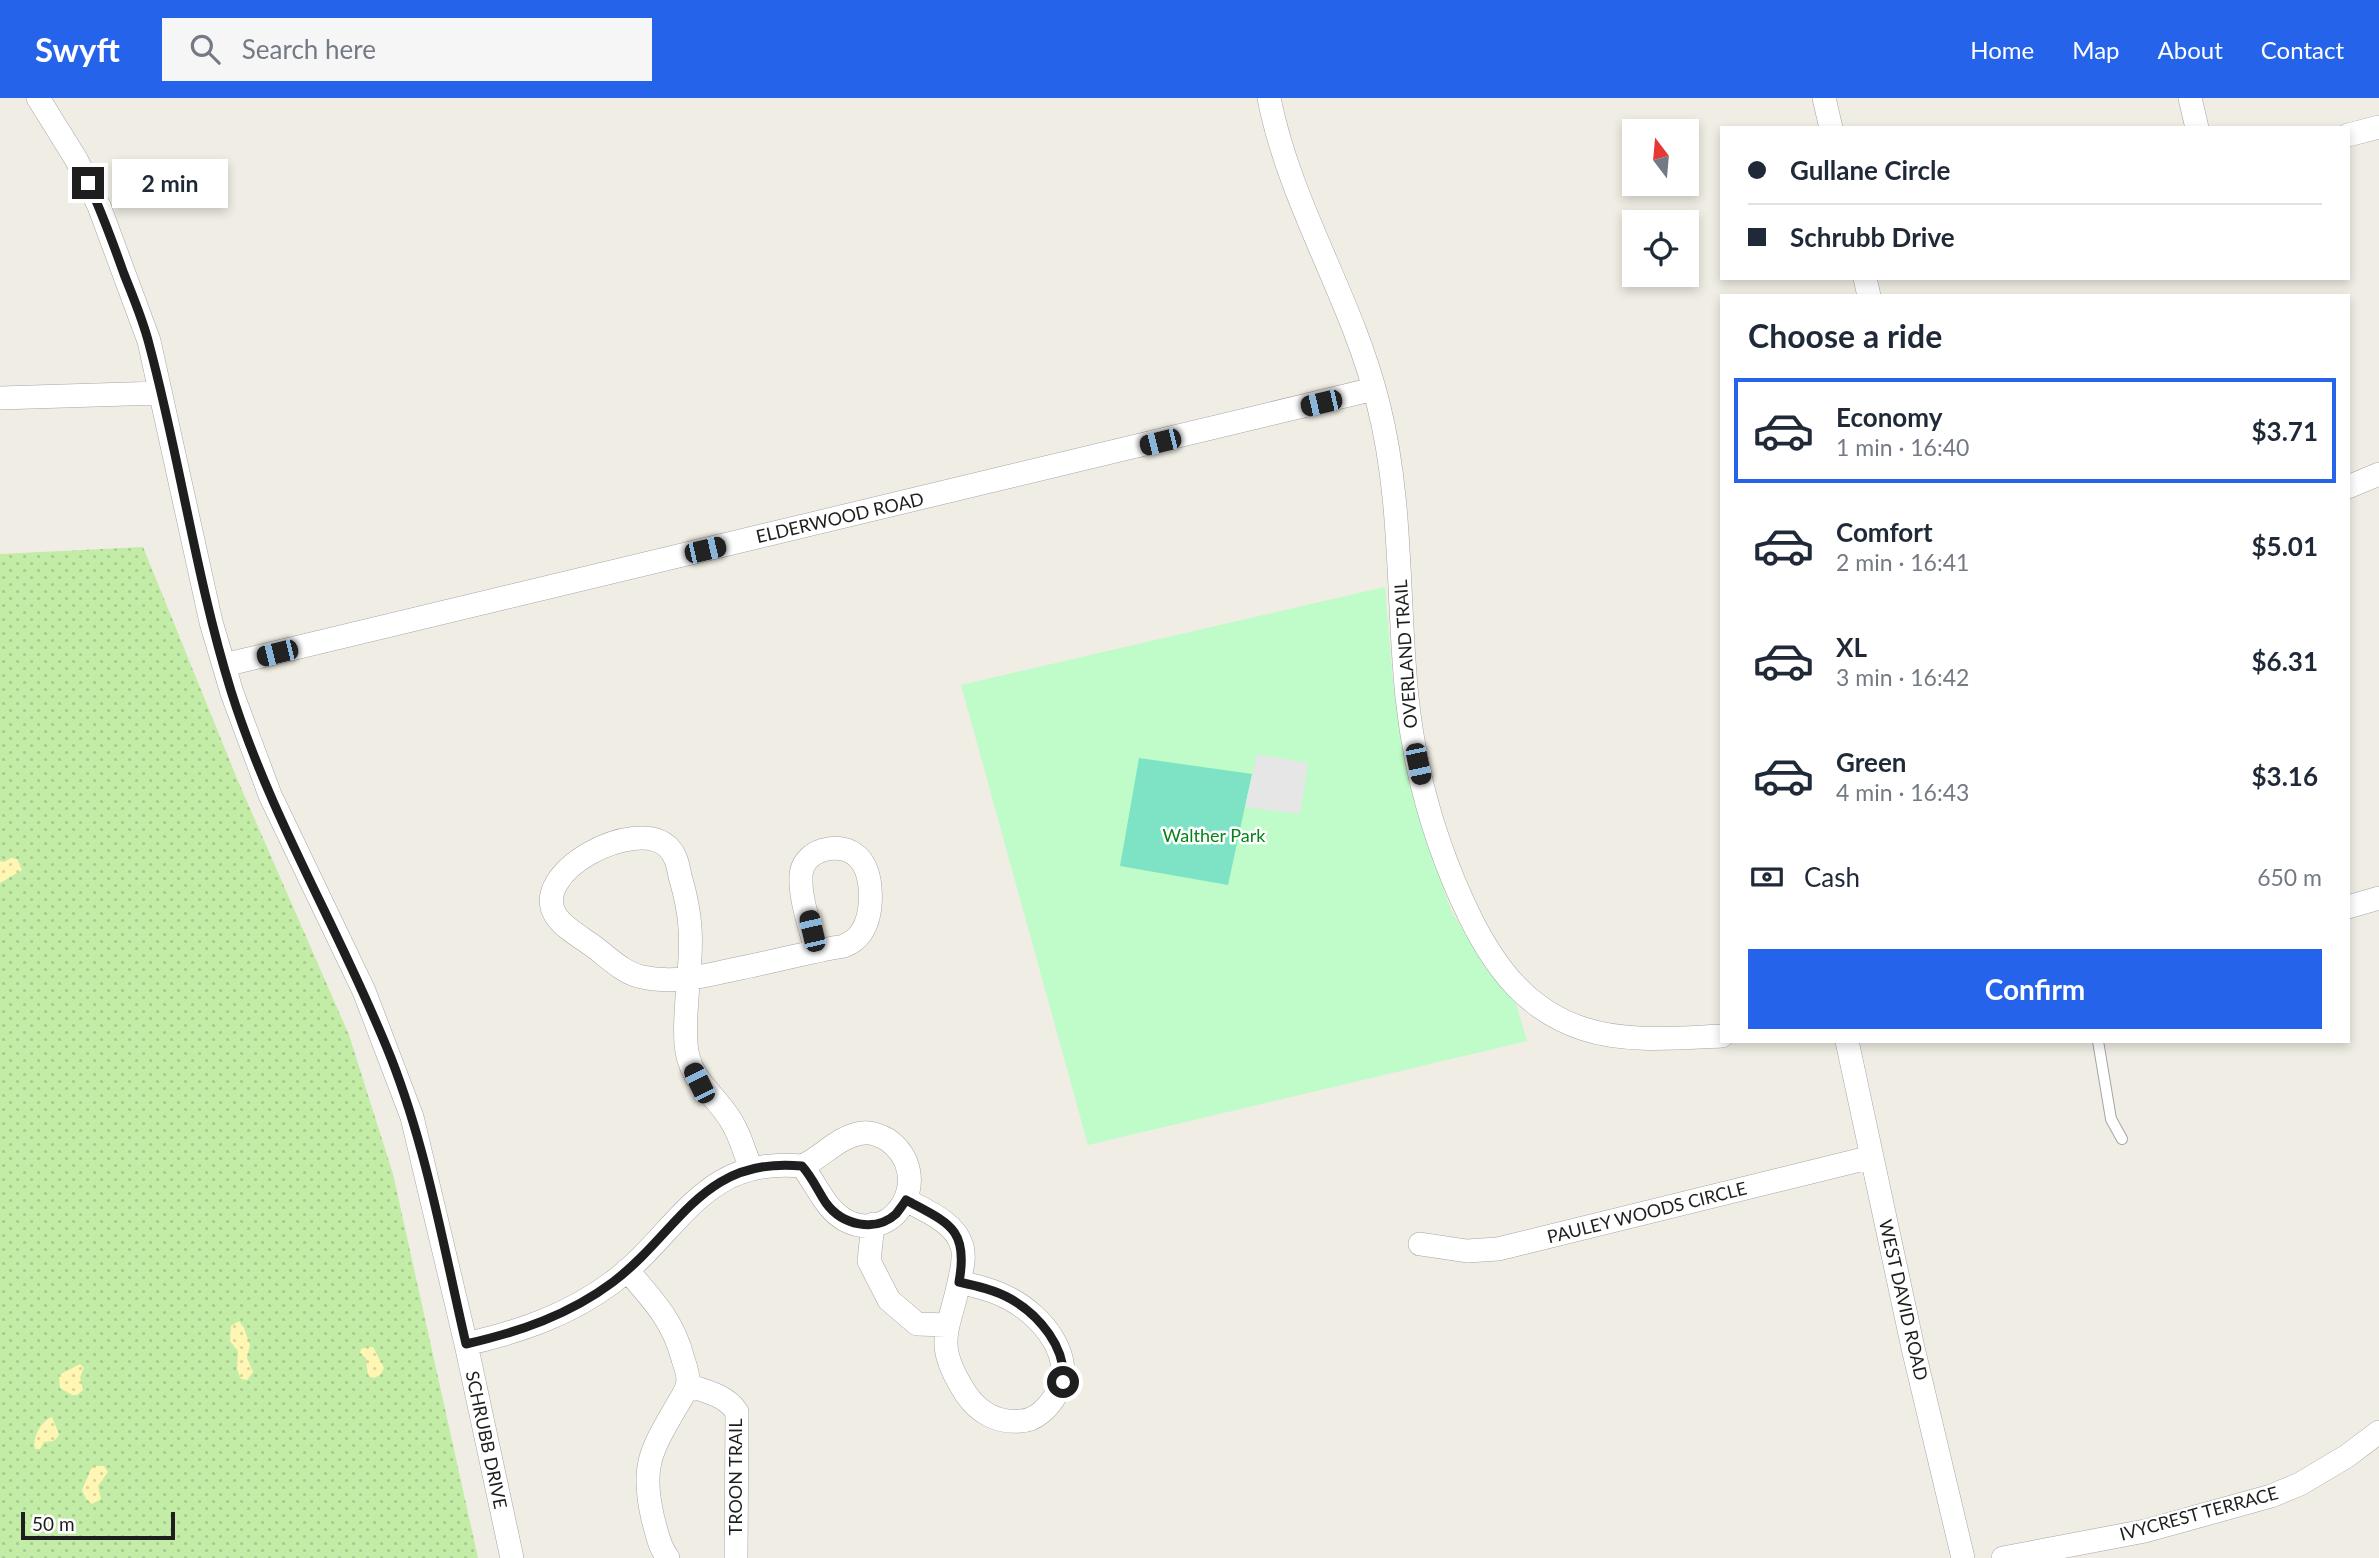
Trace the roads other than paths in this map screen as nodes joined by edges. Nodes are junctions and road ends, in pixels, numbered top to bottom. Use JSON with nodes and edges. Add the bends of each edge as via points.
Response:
{"nodes":[{"id":1,"x":38,"y":98,"type":"edge"},
{"id":2,"x":1269,"y":98,"type":"edge"},
{"id":3,"x":1825,"y":98,"type":"edge"},
{"id":4,"x":2190,"y":98,"type":"edge"},
{"id":5,"x":1831,"y":126,"type":"edge"},
{"id":6,"x":2197,"y":126,"type":"edge"},
{"id":7,"x":2379,"y":127,"type":"edge"},
{"id":8,"x":2350,"y":134,"type":"edge"},
{"id":9,"x":1374,"y":389,"type":"junction"},
{"id":10,"x":160,"y":393,"type":"junction"},
{"id":11,"x":0,"y":398,"type":"edge"},
{"id":12,"x":2379,"y":474,"type":"edge"},
{"id":13,"x":2350,"y":486,"type":"edge"},
{"id":14,"x":224,"y":665,"type":"junction"},
{"id":15,"x":2379,"y":898,"type":"edge"},
{"id":16,"x":2350,"y":906,"type":"edge"},
{"id":17,"x":816,"y":951,"type":"dead end"},
{"id":18,"x":688,"y":979,"type":"junction"},
{"id":19,"x":1720,"y":1036,"type":"edge"},
{"id":20,"x":1847,"y":1043,"type":"edge"},
{"id":21,"x":2098,"y":1043,"type":"edge"},
{"id":22,"x":2122,"y":1139,"type":"dead end"},
{"id":23,"x":1872,"y":1157,"type":"junction"},
{"id":24,"x":802,"y":1166,"type":"junction"},
{"id":25,"x":751,"y":1168,"type":"junction"},
{"id":26,"x":906,"y":1200,"type":"junction"},
{"id":27,"x":873,"y":1224,"type":"junction"},
{"id":28,"x":1420,"y":1244,"type":"dead end"},
{"id":29,"x":627,"y":1270,"type":"junction"},
{"id":30,"x":959,"y":1282,"type":"junction"},
{"id":31,"x":947,"y":1325,"type":"junction"},
{"id":32,"x":466,"y":1344,"type":"junction"},
{"id":33,"x":687,"y":1385,"type":"junction"},
{"id":34,"x":2379,"y":1432,"type":"edge"},
{"id":35,"x":512,"y":1558,"type":"edge"},
{"id":36,"x":668,"y":1558,"type":"edge"},
{"id":37,"x":736,"y":1558,"type":"edge"},
{"id":38,"x":1963,"y":1558,"type":"edge"},
{"id":39,"x":2003,"y":1558,"type":"edge"}],
"edges":[{"from":1,"to":10,"type":"street","name":"SCHRUBB DRIVE","via":[[99,206],[149,341]]},
{"from":2,"to":9,"type":"street","name":"OVERLAND TRAIL","via":[[1284,161],[1354,327]]},
{"from":3,"to":5,"type":"street"},
{"from":4,"to":6,"type":"street"},
{"from":7,"to":8,"type":"street"},
{"from":9,"to":14,"type":"street","name":"ELDERWOOD ROAD"},
{"from":9,"to":19,"type":"street","name":"OVERLAND TRAIL","via":[[1395,504],[1414,743],[1432,819],[1460,896],[1484,944],[1532,1003],[1584,1029],[1629,1037]]},
{"from":10,"to":11,"type":"street"},
{"from":10,"to":14,"type":"street","name":"SCHRUBB DRIVE"},
{"from":12,"to":13,"type":"street"},
{"from":14,"to":32,"type":"street","name":"SCHRUBB DRIVE","via":[[270,795],[393,1062],[427,1174]]},
{"from":15,"to":16,"type":"street"},
{"from":17,"to":18,"type":"street"},
{"from":18,"to":18,"type":"street","via":[[640,977],[622,969],[558,920],[551,901],[553,887],[588,855],[622,840],[658,840],[675,857],[686,900],[691,929]]},
{"from":18,"to":25,"type":"street","via":[[686,1045],[690,1064],[699,1083],[733,1125]]},
{"from":20,"to":23,"type":"street","name":"WEST DAVID ROAD"},
{"from":21,"to":22,"type":"lane","via":[[2111,1119]]},
{"from":23,"to":28,"type":"street","name":"PAULEY WOODS CIRCLE","via":[[1498,1249],[1467,1251]]},
{"from":23,"to":38,"type":"street","name":"WEST DAVID ROAD"},
{"from":24,"to":25,"type":"street","via":[[777,1163]]},
{"from":24,"to":26,"type":"street","via":[[850,1136],[883,1137],[905,1159],[910,1175]]},
{"from":24,"to":27,"type":"street","via":[[828,1205],[844,1219]]},
{"from":25,"to":29,"type":"street","via":[[713,1185],[693,1201]]},
{"from":26,"to":27,"type":"street","via":[[896,1214]]},
{"from":26,"to":30,"type":"street","via":[[957,1234],[963,1261]]},
{"from":27,"to":31,"type":"street","via":[[869,1261],[889,1300],[917,1324]]},
{"from":29,"to":32,"type":"street","via":[[553,1318]]},
{"from":29,"to":33,"type":"street","via":[[672,1327]]},
{"from":30,"to":31,"type":"street"},
{"from":30,"to":31,"type":"street","via":[[992,1290],[1038,1321],[1062,1359],[1063,1382],[1055,1396],[1028,1421],[990,1417],[972,1402],[951,1368]]},
{"from":32,"to":35,"type":"street","name":"SCHRUBB DRIVE"},
{"from":33,"to":36,"type":"street","via":[[648,1461],[651,1511]]},
{"from":33,"to":37,"type":"street","name":"TROON TRAIL","via":[[719,1396],[737,1412]]},
{"from":34,"to":39,"type":"street","name":"IVYCREST TERRACE","via":[[2300,1484],[2271,1496],[2145,1531]]}]}
